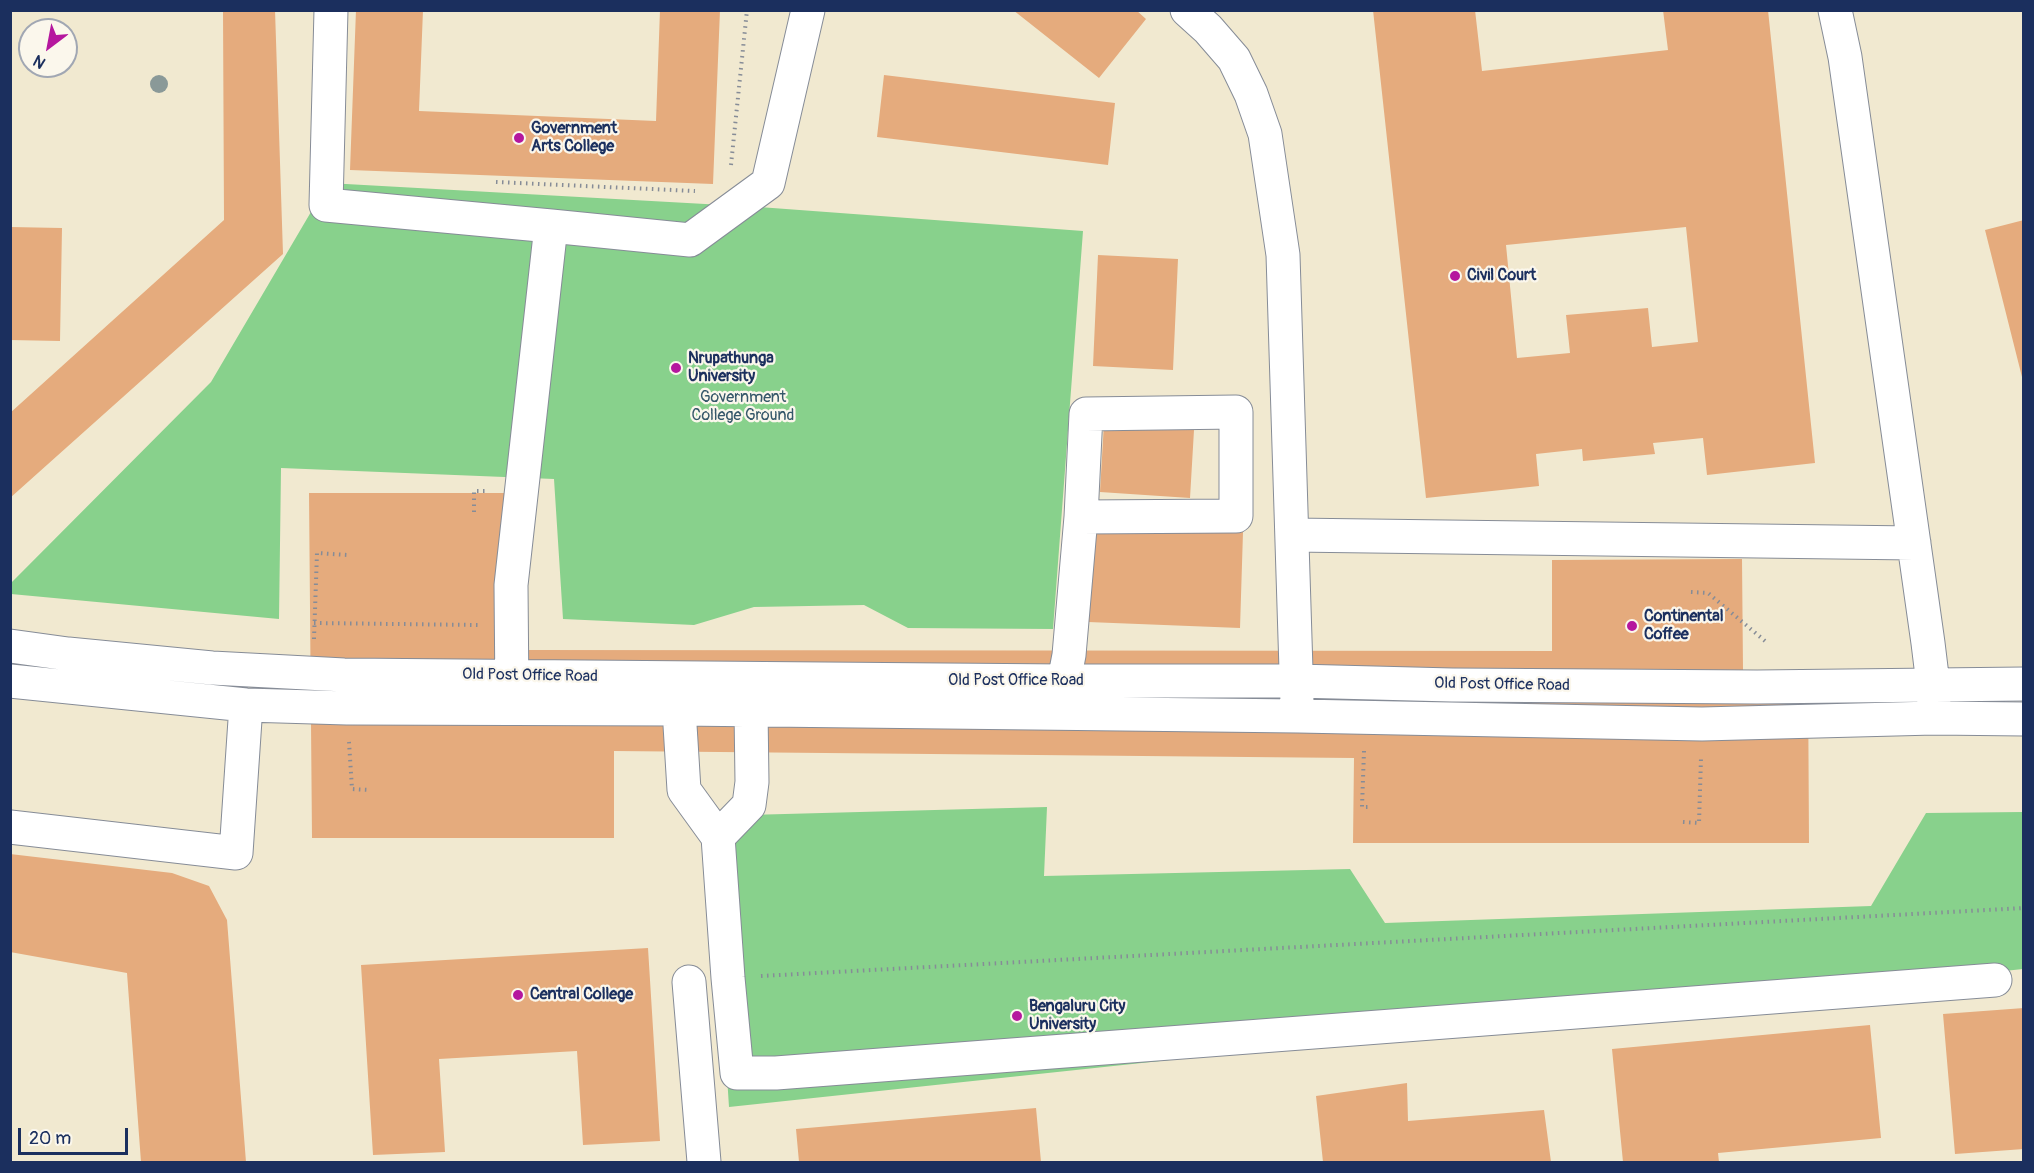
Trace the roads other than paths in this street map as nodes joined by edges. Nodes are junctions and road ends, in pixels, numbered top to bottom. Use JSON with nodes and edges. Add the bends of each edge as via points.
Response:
{"nodes":[{"id":1,"x":331,"y":10,"type":"edge"},
{"id":2,"x":808,"y":10,"type":"edge"},
{"id":3,"x":1187,"y":10,"type":"edge"},
{"id":4,"x":1835,"y":10,"type":"edge"},
{"id":5,"x":550,"y":225,"type":"junction"},
{"id":6,"x":1081,"y":517,"type":"junction"},
{"id":7,"x":1292,"y":535,"type":"junction"},
{"id":8,"x":1914,"y":543,"type":"junction"},
{"id":9,"x":10,"y":646,"type":"edge"},
{"id":10,"x":512,"y":676,"type":"junction"},
{"id":11,"x":10,"y":681,"type":"edge"},
{"id":12,"x":1064,"y":681,"type":"junction"},
{"id":13,"x":1296,"y":681,"type":"junction"},
{"id":14,"x":1933,"y":684,"type":"junction"},
{"id":15,"x":2024,"y":684,"type":"edge"},
{"id":16,"x":246,"y":705,"type":"junction"},
{"id":17,"x":512,"y":708,"type":"junction"},
{"id":18,"x":679,"y":709,"type":"junction"},
{"id":19,"x":751,"y":710,"type":"junction"},
{"id":20,"x":1298,"y":716,"type":"junction"},
{"id":21,"x":1934,"y":718,"type":"junction"},
{"id":22,"x":2024,"y":719,"type":"edge"},
{"id":23,"x":10,"y":827,"type":"edge"},
{"id":24,"x":718,"y":837,"type":"junction"},
{"id":25,"x":1995,"y":981,"type":"dead end"},
{"id":26,"x":689,"y":982,"type":"dead end"},
{"id":27,"x":704,"y":1162,"type":"edge"}],
"edges":[{"from":1,"to":5,"type":"street","via":[[326,205]]},
{"from":2,"to":5,"type":"street","via":[[768,183],[690,240]]},
{"from":3,"to":7,"type":"street","via":[[1234,59],[1265,134],[1283,255]]},
{"from":4,"to":8,"type":"street","via":[[1845,57]]},
{"from":5,"to":10,"type":"street","via":[[511,585]]},
{"from":6,"to":6,"type":"street","via":[[1086,414],[1236,412],[1236,516]]},
{"from":6,"to":12,"type":"street"},
{"from":7,"to":8,"type":"street"},
{"from":7,"to":13,"type":"street"},
{"from":8,"to":14,"type":"street"},
{"from":9,"to":10,"type":"street","name":"Old Post Office Road","via":[[223,668],[344,675]]},
{"from":10,"to":12,"type":"street","name":"Old Post Office Road"},
{"from":10,"to":17,"type":"street"},
{"from":11,"to":16,"type":"street","name":"Old Post Office Road"},
{"from":12,"to":13,"type":"street","name":"Old Post Office Road"},
{"from":13,"to":14,"type":"street","name":"Old Post Office Road","via":[[1745,687]]},
{"from":13,"to":20,"type":"street"},
{"from":14,"to":15,"type":"street","name":"Old Post Office Road"},
{"from":14,"to":21,"type":"street"},
{"from":16,"to":17,"type":"street","name":"Old Post Office Road"},
{"from":16,"to":23,"type":"street","via":[[236,853]]},
{"from":17,"to":18,"type":"street","name":"Old Post Office Road"},
{"from":18,"to":19,"type":"street","name":"Old Post Office Road"},
{"from":18,"to":24,"type":"street","via":[[684,790]]},
{"from":19,"to":20,"type":"street","name":"Old Post Office Road"},
{"from":19,"to":24,"type":"street","via":[[749,805]]},
{"from":20,"to":21,"type":"street","name":"Old Post Office Road","via":[[1702,724]]},
{"from":21,"to":22,"type":"street","name":"Old Post Office Road"},
{"from":24,"to":25,"type":"street","via":[[737,1073]]},
{"from":26,"to":27,"type":"street"}]}
